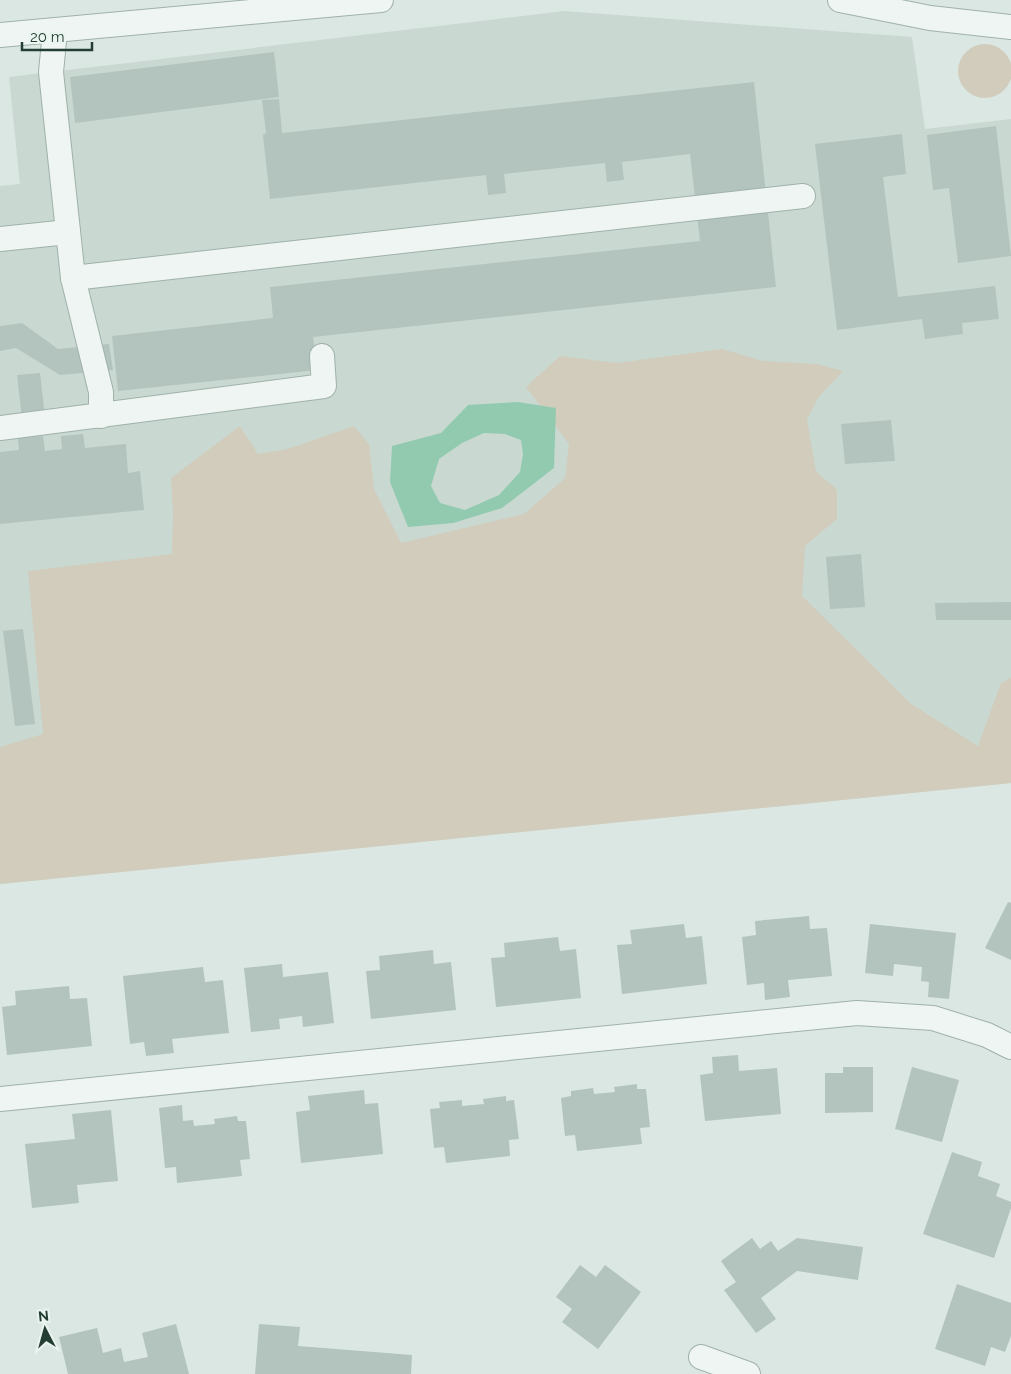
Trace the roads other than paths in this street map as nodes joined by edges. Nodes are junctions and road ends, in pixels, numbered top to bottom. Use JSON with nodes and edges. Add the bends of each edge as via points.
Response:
{"nodes":[{"id":1,"x":381,"y":0,"type":"edge"},
{"id":2,"x":840,"y":0,"type":"edge"},
{"id":3,"x":844,"y":0,"type":"edge"},
{"id":4,"x":1011,"y":27,"type":"edge"},
{"id":5,"x":56,"y":31,"type":"junction"},
{"id":6,"x":0,"y":35,"type":"edge"},
{"id":7,"x":803,"y":196,"type":"dead end"},
{"id":8,"x":68,"y":232,"type":"junction"},
{"id":9,"x":0,"y":239,"type":"edge"},
{"id":10,"x":73,"y":278,"type":"junction"},
{"id":11,"x":322,"y":356,"type":"dead end"},
{"id":12,"x":101,"y":416,"type":"junction"},
{"id":13,"x":0,"y":428,"type":"edge"},
{"id":14,"x":1011,"y":1047,"type":"edge"},
{"id":15,"x":0,"y":1099,"type":"edge"},
{"id":16,"x":701,"y":1357,"type":"dead end"},
{"id":17,"x":748,"y":1374,"type":"edge"}],
"edges":[{"from":1,"to":5,"type":"street"},
{"from":2,"to":3,"type":"street"},
{"from":3,"to":4,"type":"street","via":[[930,18]]},
{"from":5,"to":6,"type":"street"},
{"from":5,"to":8,"type":"street","via":[[51,72]]},
{"from":7,"to":10,"type":"street"},
{"from":8,"to":9,"type":"street"},
{"from":8,"to":10,"type":"street"},
{"from":10,"to":12,"type":"street","via":[[101,392]]},
{"from":11,"to":12,"type":"street","via":[[324,386]]},
{"from":12,"to":13,"type":"street"},
{"from":14,"to":15,"type":"street","via":[[987,1035],[933,1018],[856,1013]]},
{"from":16,"to":17,"type":"street"}]}
